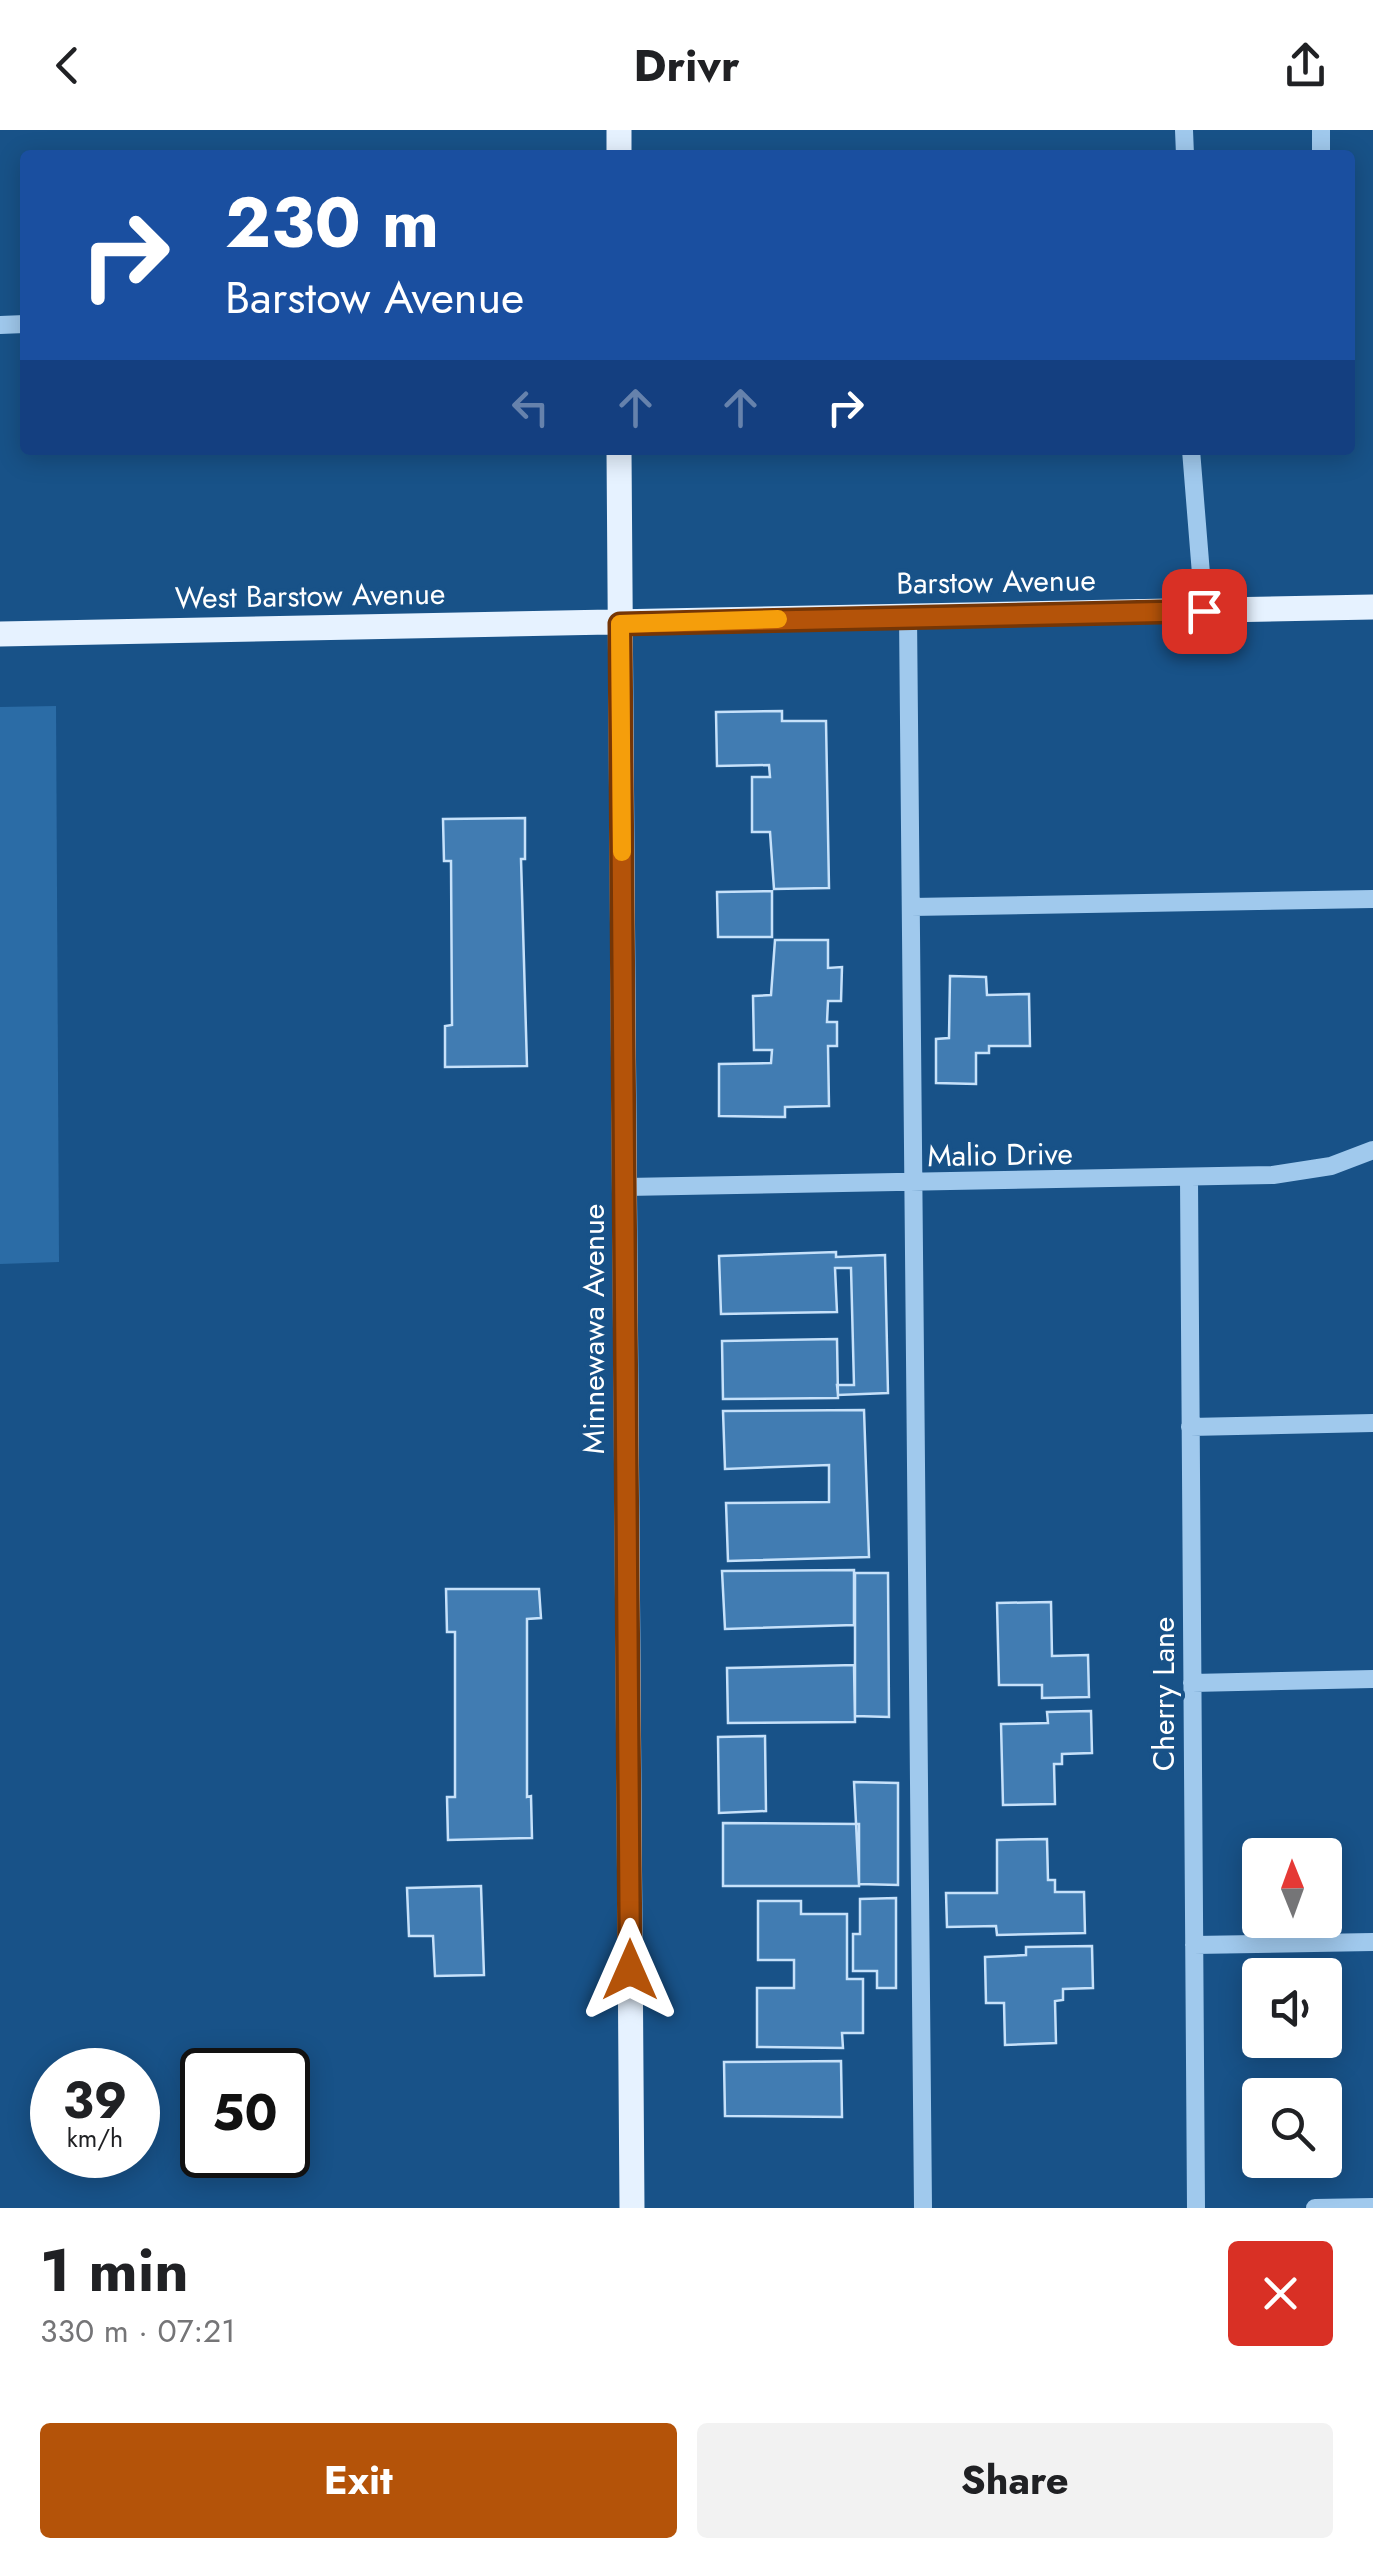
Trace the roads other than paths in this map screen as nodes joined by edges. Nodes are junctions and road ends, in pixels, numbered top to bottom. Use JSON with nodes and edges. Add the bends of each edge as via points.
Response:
{"nodes":[{"id":1,"x":619,"y":455,"type":"edge"},
{"id":2,"x":1192,"y":455,"type":"edge"},
{"id":3,"x":1373,"y":607,"type":"edge"},
{"id":4,"x":1204,"y":611,"type":"junction"},
{"id":5,"x":908,"y":615,"type":"junction"},
{"id":6,"x":620,"y":624,"type":"junction"},
{"id":7,"x":0,"y":634,"type":"edge"},
{"id":8,"x":1373,"y":899,"type":"edge"},
{"id":9,"x":911,"y":906,"type":"junction"},
{"id":10,"x":1373,"y":1150,"type":"edge"},
{"id":11,"x":1189,"y":1179,"type":"junction"},
{"id":12,"x":914,"y":1185,"type":"junction"},
{"id":13,"x":626,"y":1187,"type":"junction"},
{"id":14,"x":1373,"y":1423,"type":"edge"},
{"id":15,"x":1190,"y":1427,"type":"junction"},
{"id":16,"x":1373,"y":1679,"type":"edge"},
{"id":17,"x":1192,"y":1683,"type":"junction"},
{"id":18,"x":1373,"y":1942,"type":"edge"},
{"id":19,"x":1194,"y":1945,"type":"junction"},
{"id":20,"x":1373,"y":2206,"type":"edge"},
{"id":21,"x":632,"y":2208,"type":"edge"},
{"id":22,"x":923,"y":2208,"type":"edge"},
{"id":23,"x":1196,"y":2208,"type":"edge"},
{"id":24,"x":1315,"y":2208,"type":"edge"}],
"edges":[{"from":1,"to":6,"type":"main road","name":"Minnewawa Avenue"},
{"from":2,"to":4,"type":"street"},
{"from":3,"to":4,"type":"main road","name":"Barstow Avenue"},
{"from":4,"to":5,"type":"main road","name":"Barstow Avenue"},
{"from":5,"to":6,"type":"main road","name":"Barstow Avenue"},
{"from":5,"to":9,"type":"street"},
{"from":6,"to":7,"type":"main road","name":"West Barstow Avenue"},
{"from":6,"to":13,"type":"main road","name":"Minnewawa Avenue"},
{"from":8,"to":9,"type":"street"},
{"from":9,"to":12,"type":"street"},
{"from":10,"to":11,"type":"street","name":"Malio Drive","via":[[1274,1175]]},
{"from":11,"to":12,"type":"street","name":"Malio Drive"},
{"from":11,"to":15,"type":"street","name":"Cherry Lane"},
{"from":12,"to":13,"type":"street","name":"Malio Drive"},
{"from":12,"to":22,"type":"street"},
{"from":13,"to":21,"type":"main road","name":"Minnewawa Avenue"},
{"from":14,"to":15,"type":"street"},
{"from":15,"to":17,"type":"street","name":"Cherry Lane"},
{"from":16,"to":17,"type":"street"},
{"from":17,"to":19,"type":"street","name":"Cherry Lane"},
{"from":18,"to":19,"type":"street"},
{"from":19,"to":23,"type":"street","name":"Cherry Lane"},
{"from":20,"to":24,"type":"street"}]}
